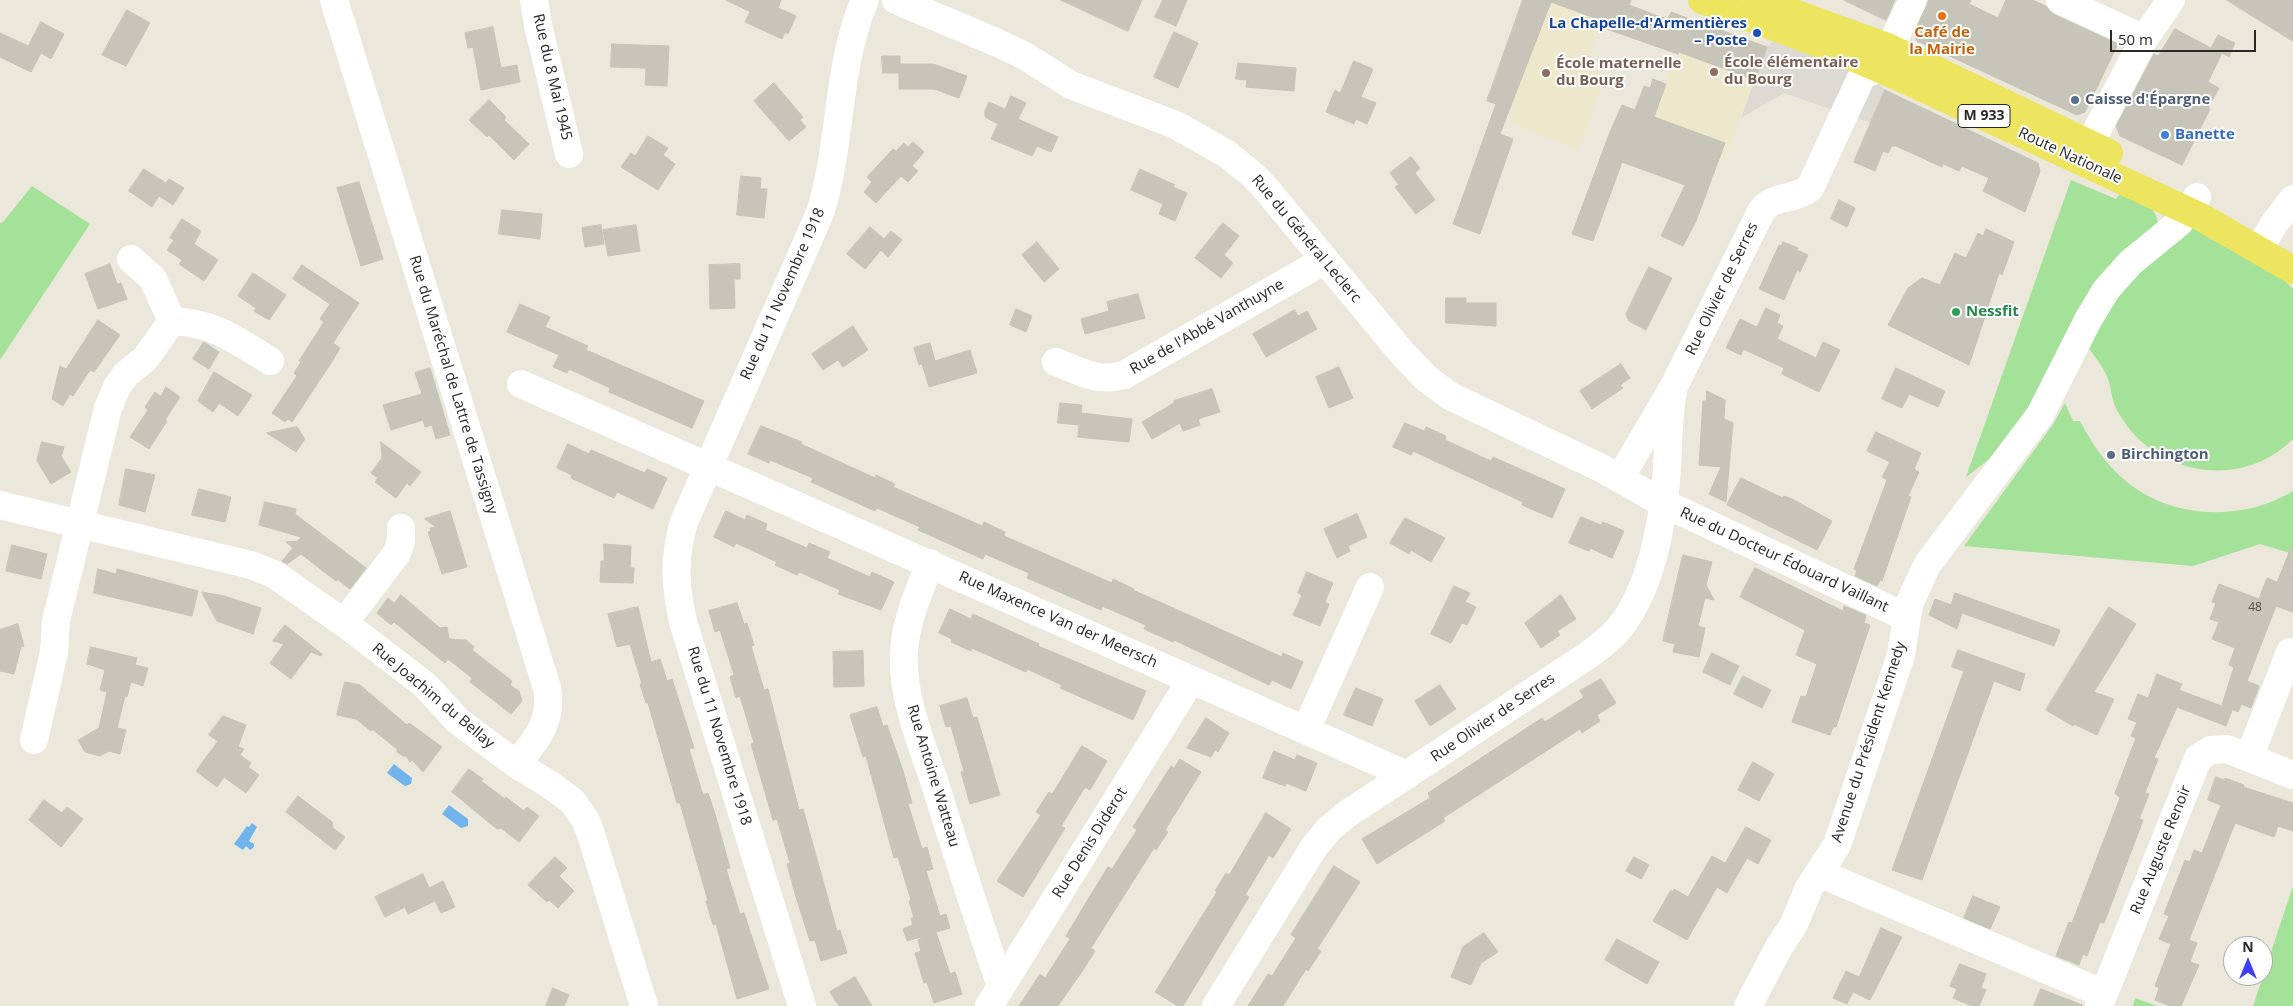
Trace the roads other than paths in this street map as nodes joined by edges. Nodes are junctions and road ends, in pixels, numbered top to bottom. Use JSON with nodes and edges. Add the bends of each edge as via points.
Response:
{"nodes":[{"id":1,"x":334,"y":0,"type":"edge"},
{"id":2,"x":534,"y":0,"type":"edge"},
{"id":3,"x":865,"y":0,"type":"edge"},
{"id":4,"x":896,"y":0,"type":"edge"},
{"id":5,"x":1702,"y":0,"type":"edge"},
{"id":6,"x":1758,"y":0,"type":"edge"},
{"id":7,"x":1913,"y":0,"type":"edge"},
{"id":8,"x":2060,"y":0,"type":"edge"},
{"id":9,"x":2171,"y":0,"type":"edge"},
{"id":10,"x":2144,"y":38,"type":"junction"},
{"id":11,"x":1885,"y":58,"type":"junction"},
{"id":12,"x":2085,"y":152,"type":"junction"},
{"id":13,"x":570,"y":154,"type":"dead end"},
{"id":14,"x":2293,"y":199,"type":"edge"},
{"id":15,"x":2192,"y":204,"type":"junction"},
{"id":16,"x":2263,"y":241,"type":"junction"},
{"id":17,"x":2293,"y":249,"type":"edge"},
{"id":18,"x":131,"y":259,"type":"dead end"},
{"id":19,"x":1325,"y":260,"type":"junction"},
{"id":20,"x":2293,"y":270,"type":"edge"},
{"id":21,"x":172,"y":321,"type":"junction"},
{"id":22,"x":270,"y":361,"type":"dead end"},
{"id":23,"x":1056,"y":362,"type":"dead end"},
{"id":24,"x":521,"y":384,"type":"dead end"},
{"id":25,"x":1674,"y":386,"type":"junction"},
{"id":26,"x":708,"y":465,"type":"junction"},
{"id":27,"x":1620,"y":478,"type":"junction"},
{"id":28,"x":1663,"y":503,"type":"junction"},
{"id":29,"x":0,"y":505,"type":"edge"},
{"id":30,"x":80,"y":524,"type":"junction"},
{"id":31,"x":400,"y":528,"type":"dead end"},
{"id":32,"x":930,"y":564,"type":"junction"},
{"id":33,"x":1370,"y":587,"type":"dead end"},
{"id":34,"x":1906,"y":617,"type":"junction"},
{"id":35,"x":344,"y":623,"type":"junction"},
{"id":36,"x":2290,"y":652,"type":"dead end"},
{"id":37,"x":1191,"y":680,"type":"junction"},
{"id":38,"x":1306,"y":730,"type":"junction"},
{"id":39,"x":34,"y":740,"type":"dead end"},
{"id":40,"x":2249,"y":758,"type":"junction"},
{"id":41,"x":516,"y":764,"type":"junction"},
{"id":42,"x":1407,"y":775,"type":"junction"},
{"id":43,"x":2293,"y":775,"type":"edge"},
{"id":44,"x":1820,"y":873,"type":"junction"},
{"id":45,"x":1794,"y":924,"type":"junction"},
{"id":46,"x":995,"y":996,"type":"edge"},
{"id":47,"x":2101,"y":1000,"type":"edge"},
{"id":48,"x":644,"y":1006,"type":"edge"},
{"id":49,"x":802,"y":1006,"type":"edge"},
{"id":50,"x":1216,"y":1006,"type":"edge"},
{"id":51,"x":1748,"y":1006,"type":"edge"},
{"id":52,"x":1766,"y":1006,"type":"edge"}],
"edges":[{"from":1,"to":41,"type":"street","name":"Rue du Maréchal de Lattre de Tassigny","via":[[548,697],[548,712],[542,729]]},
{"from":2,"to":13,"type":"street","name":"Rue du 8 Mai 1945"},
{"from":3,"to":26,"type":"street","name":"Rue du 11 Novembre 1918","via":[[853,32],[830,177],[820,213]]},
{"from":4,"to":19,"type":"street","name":"Rue du Général Leclerc","via":[[1025,56],[1071,85],[1152,114],[1199,137],[1254,176]]},
{"from":5,"to":11,"type":"main road","name":"Route Nationale","number":"M 933","via":[[1836,50]]},
{"from":6,"to":11,"type":"main road","name":"Route Nationale","number":"M 933"},
{"from":7,"to":11,"type":"street"},
{"from":8,"to":10,"type":"street"},
{"from":9,"to":10,"type":"street"},
{"from":10,"to":12,"type":"street"},
{"from":11,"to":12,"type":"main road","name":"Route Nationale","number":"M 933"},
{"from":11,"to":25,"type":"street","name":"Rue Olivier de Serres","via":[[1826,196],[1809,205],[1778,199],[1762,210]]},
{"from":12,"to":15,"type":"main road","name":"Route Nationale","number":"M 933"},
{"from":14,"to":16,"type":"street"},
{"from":15,"to":16,"type":"main road","name":"Route Nationale","number":"M 933"},
{"from":15,"to":34,"type":"street","name":"Avenue du Président Kennedy","via":[[2168,234],[2130,263],[2106,290],[2040,415],[1927,565]]},
{"from":16,"to":17,"type":"main road","name":"Route Nationale","number":"M 933"},
{"from":16,"to":20,"type":"main road","name":"Route Nationale","number":"M 933"},
{"from":18,"to":21,"type":"street","via":[[153,279]]},
{"from":19,"to":23,"type":"street","name":"Rue de l'Abbé Vanthuyne","via":[[1124,374],[1106,379]]},
{"from":19,"to":27,"type":"street","name":"Rue du Général Leclerc","via":[[1427,379],[1479,411]]},
{"from":21,"to":22,"type":"street","via":[[219,330]]},
{"from":21,"to":30,"type":"street","via":[[145,359],[126,374],[112,397]]},
{"from":24,"to":26,"type":"street"},
{"from":25,"to":27,"type":"street","name":"Rue Olivier de Serres"},
{"from":25,"to":28,"type":"street","name":"Rue Olivier de Serres"},
{"from":26,"to":32,"type":"street","name":"Rue Maxence Van der Meersch"},
{"from":26,"to":49,"type":"street","name":"Rue du 11 Novembre 1918","via":[[680,537],[675,564],[677,593],[684,626]]},
{"from":27,"to":28,"type":"street","name":"Rue du Général Leclerc"},
{"from":28,"to":34,"type":"street","name":"Rue du Docteur Édouard Vaillant"},
{"from":28,"to":42,"type":"street","name":"Rue Olivier de Serres","via":[[1641,593],[1612,637]]},
{"from":29,"to":30,"type":"street","name":"Rue Joachim du Bellay"},
{"from":30,"to":35,"type":"street","name":"Rue Joachim du Bellay","via":[[263,569]]},
{"from":30,"to":39,"type":"street","via":[[56,621],[54,652]]},
{"from":31,"to":35,"type":"street","via":[[401,541],[397,553]]},
{"from":32,"to":37,"type":"street","name":"Rue Maxence Van der Meersch"},
{"from":32,"to":46,"type":"street","name":"Rue Antoine Watteau","via":[[906,633],[905,682],[982,932]]},
{"from":33,"to":38,"type":"street"},
{"from":34,"to":44,"type":"street","name":"Avenue du Président Kennedy","via":[[1904,644],[1860,778],[1837,845]]},
{"from":35,"to":41,"type":"street","name":"Rue Joachim du Bellay","via":[[425,685],[458,721]]},
{"from":36,"to":40,"type":"street"},
{"from":37,"to":38,"type":"street","name":"Rue Maxence Van der Meersch"},
{"from":37,"to":46,"type":"street","name":"Rue Denis Diderot"},
{"from":38,"to":42,"type":"street","name":"Rue Maxence Van der Meersch"},
{"from":40,"to":43,"type":"street","name":"Rue Auguste Renoir"},
{"from":40,"to":47,"type":"street","name":"Rue Auguste Renoir","via":[[2220,748],[2198,758]]},
{"from":41,"to":48,"type":"street","name":"Rue Joachim du Bellay","via":[[572,801],[585,819]]},
{"from":42,"to":50,"type":"street","name":"Rue Olivier de Serres","via":[[1347,814],[1323,836]]},
{"from":44,"to":45,"type":"street","name":"Avenue du Président Kennedy","via":[[1809,888]]},
{"from":44,"to":47,"type":"street","name":"Rue Auguste Renoir"},
{"from":45,"to":51,"type":"street","name":"Avenue du Président Kennedy"},
{"from":45,"to":52,"type":"street","name":"Avenue du Président Kennedy","via":[[1780,983]]}]}
